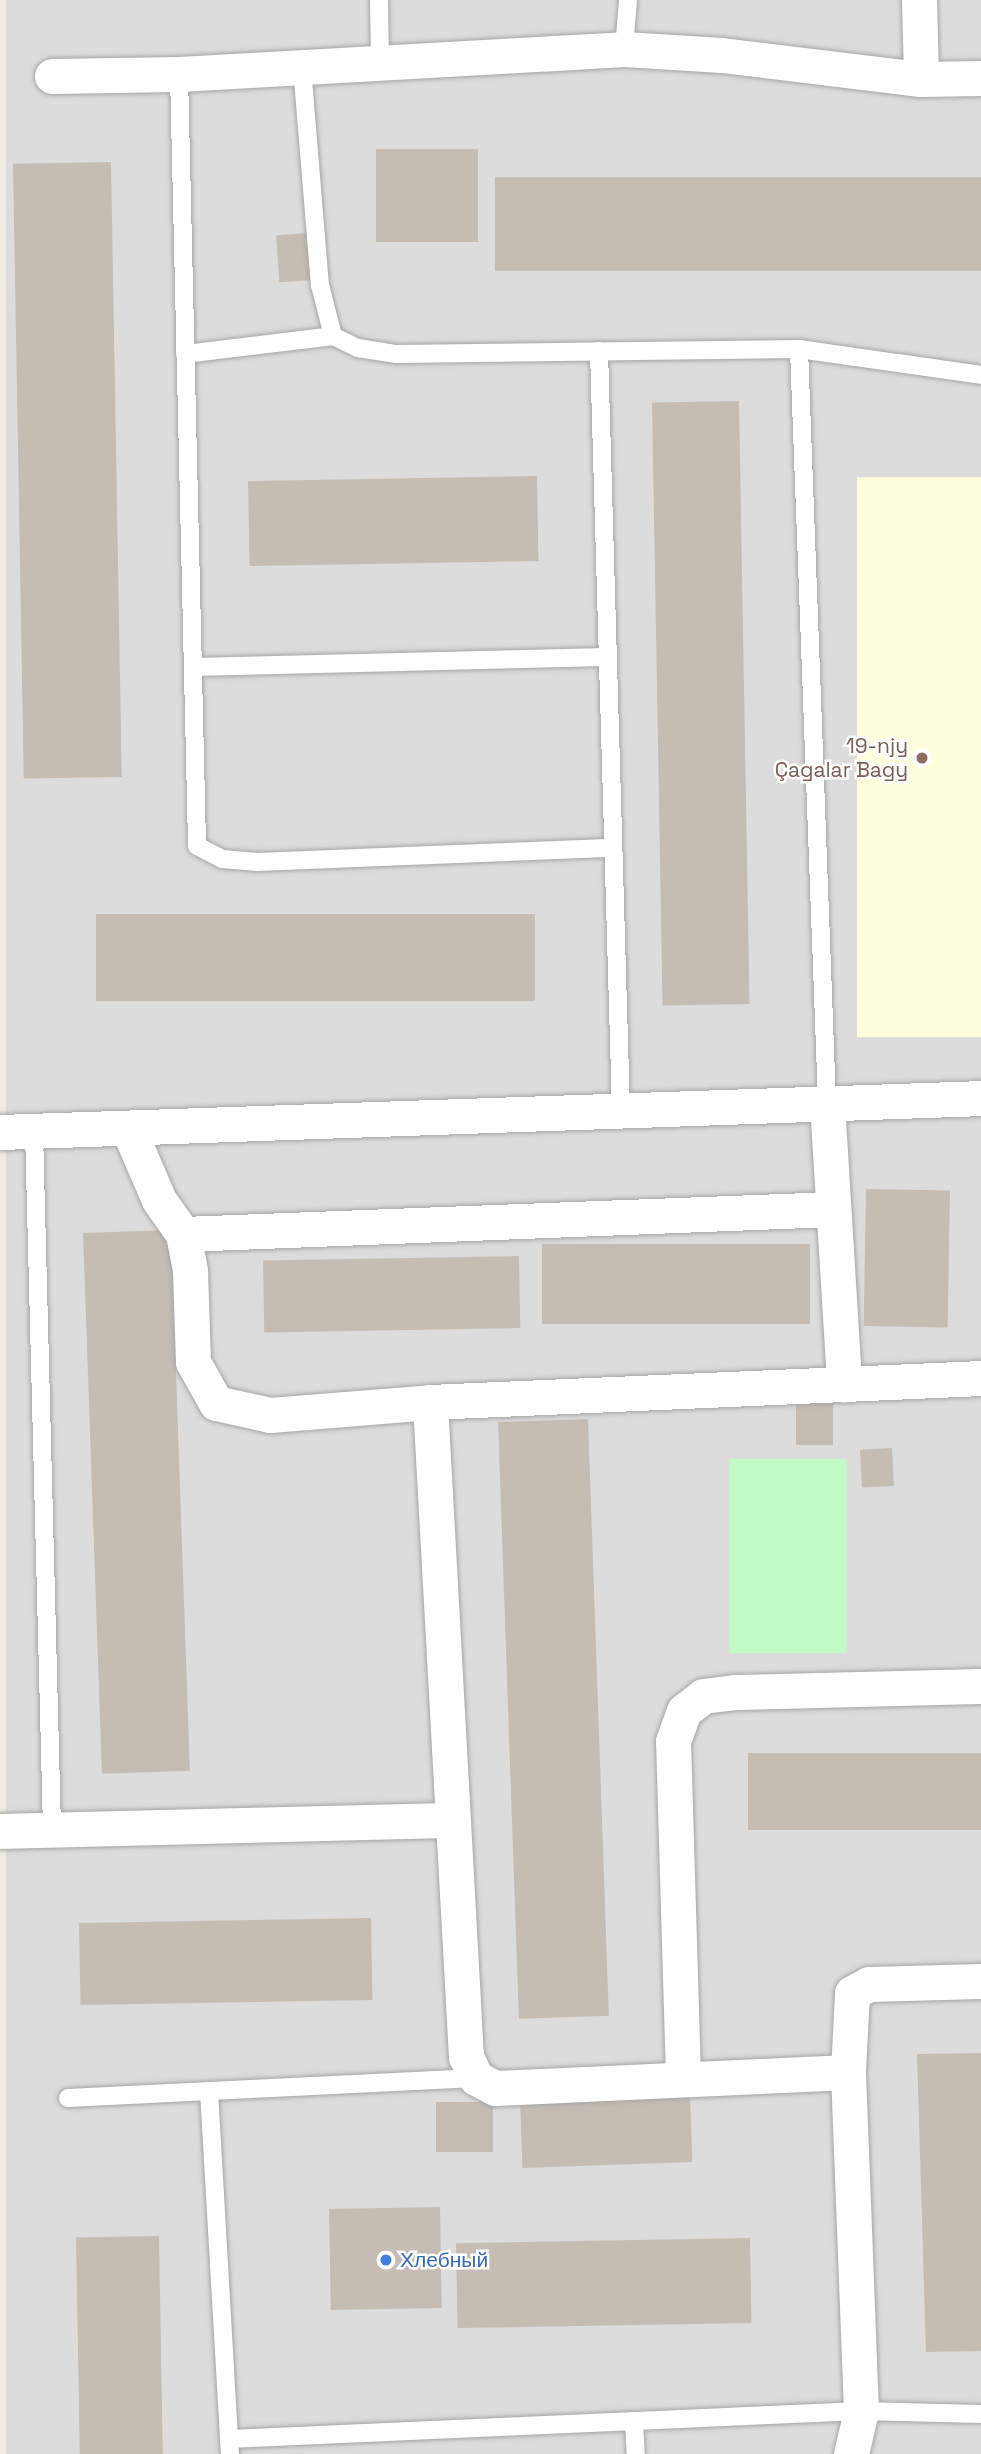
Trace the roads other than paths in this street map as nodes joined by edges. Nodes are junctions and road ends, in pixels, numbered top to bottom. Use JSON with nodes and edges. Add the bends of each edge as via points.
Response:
{"nodes":[{"id":1,"x":379,"y":0,"type":"edge"},
{"id":2,"x":628,"y":0,"type":"edge"},
{"id":3,"x":919,"y":0,"type":"edge"},
{"id":4,"x":624,"y":49,"type":"junction"},
{"id":5,"x":380,"y":63,"type":"junction"},
{"id":6,"x":302,"y":67,"type":"junction"},
{"id":7,"x":179,"y":74,"type":"junction"},
{"id":8,"x":52,"y":76,"type":"dead end"},
{"id":9,"x":981,"y":78,"type":"edge"},
{"id":10,"x":921,"y":79,"type":"junction"},
{"id":11,"x":334,"y":336,"type":"junction"},
{"id":12,"x":799,"y":349,"type":"junction"},
{"id":13,"x":599,"y":351,"type":"junction"},
{"id":14,"x":185,"y":354,"type":"junction"},
{"id":15,"x":981,"y":375,"type":"edge"},
{"id":16,"x":607,"y":657,"type":"junction"},
{"id":17,"x":193,"y":667,"type":"junction"},
{"id":18,"x":614,"y":848,"type":"junction"},
{"id":19,"x":981,"y":1098,"type":"edge"},
{"id":20,"x":827,"y":1103,"type":"junction"},
{"id":21,"x":621,"y":1111,"type":"junction"},
{"id":22,"x":128,"y":1128,"type":"junction"},
{"id":23,"x":34,"y":1131,"type":"junction"},
{"id":24,"x":0,"y":1132,"type":"edge"},
{"id":25,"x":833,"y":1209,"type":"junction"},
{"id":26,"x":183,"y":1234,"type":"junction"},
{"id":27,"x":981,"y":1378,"type":"edge"},
{"id":28,"x":844,"y":1384,"type":"junction"},
{"id":29,"x":430,"y":1402,"type":"junction"},
{"id":30,"x":981,"y":1686,"type":"edge"},
{"id":31,"x":450,"y":1820,"type":"junction"},
{"id":32,"x":52,"y":1829,"type":"junction"},
{"id":33,"x":0,"y":1831,"type":"edge"},
{"id":34,"x":981,"y":1981,"type":"edge"},
{"id":35,"x":848,"y":2072,"type":"junction"},
{"id":36,"x":683,"y":2077,"type":"junction"},
{"id":37,"x":476,"y":2078,"type":"junction"},
{"id":38,"x":209,"y":2091,"type":"junction"},
{"id":39,"x":68,"y":2098,"type":"dead end"},
{"id":40,"x":861,"y":2411,"type":"junction"},
{"id":41,"x":981,"y":2414,"type":"edge"},
{"id":42,"x":634,"y":2421,"type":"junction"},
{"id":43,"x":230,"y":2446,"type":"edge"},
{"id":44,"x":636,"y":2454,"type":"edge"},
{"id":45,"x":851,"y":2454,"type":"edge"}],
"edges":[{"from":1,"to":5,"type":"lane"},
{"from":2,"to":4,"type":"lane"},
{"from":3,"to":10,"type":"street"},
{"from":4,"to":5,"type":"street"},
{"from":4,"to":10,"type":"street","via":[[722,55]]},
{"from":5,"to":6,"type":"street"},
{"from":6,"to":7,"type":"street"},
{"from":6,"to":11,"type":"lane","via":[[320,285]]},
{"from":7,"to":8,"type":"street"},
{"from":7,"to":14,"type":"lane"},
{"from":9,"to":10,"type":"street"},
{"from":11,"to":13,"type":"lane","via":[[358,348],[397,354]]},
{"from":11,"to":14,"type":"lane"},
{"from":12,"to":13,"type":"lane"},
{"from":12,"to":15,"type":"lane"},
{"from":12,"to":20,"type":"lane"},
{"from":13,"to":16,"type":"lane"},
{"from":14,"to":17,"type":"lane"},
{"from":16,"to":17,"type":"lane"},
{"from":16,"to":18,"type":"lane"},
{"from":17,"to":18,"type":"lane","via":[[197,846],[222,859],[257,862]]},
{"from":18,"to":21,"type":"lane"},
{"from":19,"to":20,"type":"street"},
{"from":20,"to":21,"type":"street"},
{"from":20,"to":25,"type":"street"},
{"from":21,"to":22,"type":"street"},
{"from":22,"to":23,"type":"street"},
{"from":22,"to":26,"type":"street","via":[[159,1200]]},
{"from":23,"to":24,"type":"street"},
{"from":23,"to":32,"type":"lane"},
{"from":25,"to":26,"type":"street"},
{"from":25,"to":28,"type":"street"},
{"from":26,"to":29,"type":"street","via":[[190,1271],[193,1363],[216,1403],[270,1415]]},
{"from":27,"to":28,"type":"street"},
{"from":28,"to":29,"type":"street"},
{"from":29,"to":31,"type":"street"},
{"from":30,"to":36,"type":"street","via":[[736,1692],[703,1696],[684,1711],[673,1741]]},
{"from":31,"to":32,"type":"street"},
{"from":31,"to":37,"type":"street","via":[[466,2057]]},
{"from":32,"to":33,"type":"street"},
{"from":34,"to":35,"type":"street","via":[[869,1984],[852,1993]]},
{"from":35,"to":36,"type":"street"},
{"from":35,"to":40,"type":"street"},
{"from":36,"to":37,"type":"street","via":[[495,2088]]},
{"from":37,"to":38,"type":"lane"},
{"from":38,"to":39,"type":"lane"},
{"from":38,"to":43,"type":"lane"},
{"from":40,"to":41,"type":"lane"},
{"from":40,"to":42,"type":"lane"},
{"from":40,"to":45,"type":"street"},
{"from":42,"to":43,"type":"lane"},
{"from":42,"to":44,"type":"lane"}]}
